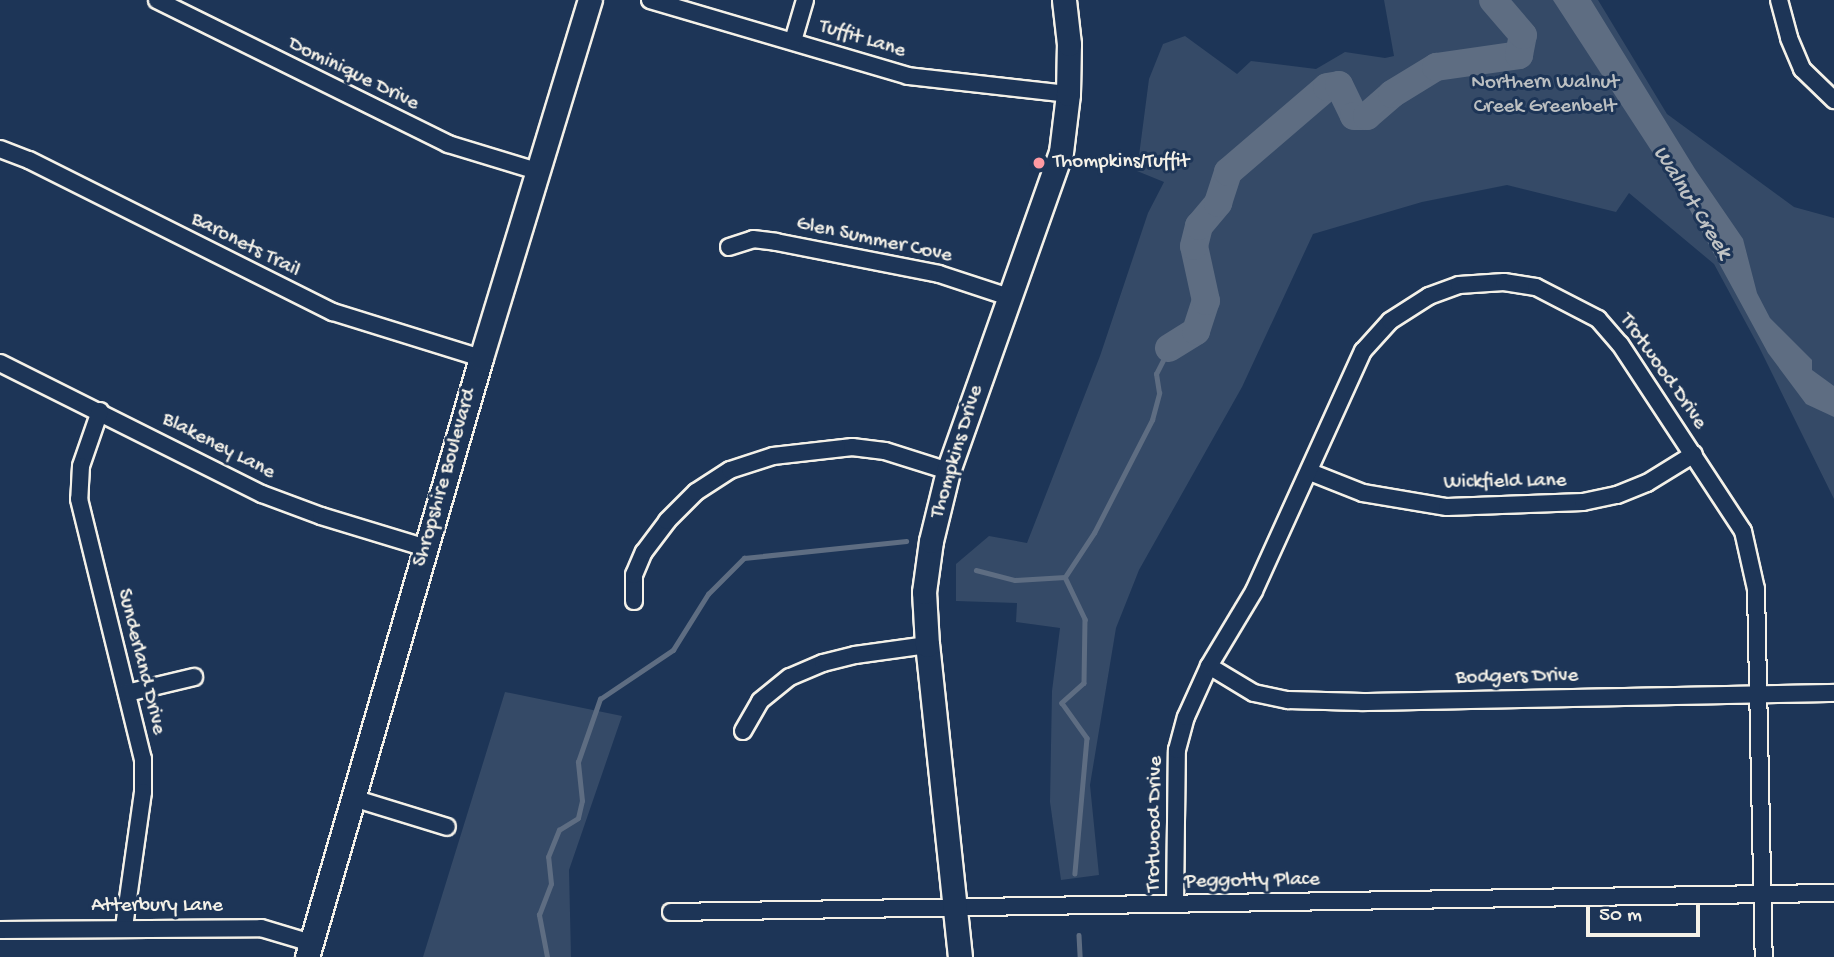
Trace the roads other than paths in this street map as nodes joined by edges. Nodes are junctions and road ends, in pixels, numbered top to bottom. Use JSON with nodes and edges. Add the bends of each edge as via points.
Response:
{"nodes":[{"id":1,"x":157,"y":0,"type":"edge"},
{"id":2,"x":590,"y":0,"type":"edge"},
{"id":3,"x":650,"y":0,"type":"edge"},
{"id":4,"x":805,"y":0,"type":"edge"},
{"id":5,"x":1064,"y":0,"type":"edge"},
{"id":6,"x":1779,"y":0,"type":"edge"},
{"id":7,"x":793,"y":41,"type":"junction"},
{"id":8,"x":1068,"y":94,"type":"junction"},
{"id":9,"x":1834,"y":100,"type":"edge"},
{"id":10,"x":0,"y":149,"type":"edge"},
{"id":11,"x":537,"y":171,"type":"junction"},
{"id":12,"x":729,"y":247,"type":"dead end"},
{"id":13,"x":1010,"y":298,"type":"junction"},
{"id":14,"x":481,"y":358,"type":"junction"},
{"id":15,"x":0,"y":363,"type":"edge"},
{"id":16,"x":100,"y":411,"type":"junction"},
{"id":17,"x":1694,"y":454,"type":"junction"},
{"id":18,"x":948,"y":471,"type":"junction"},
{"id":19,"x":1310,"y":472,"type":"junction"},
{"id":20,"x":426,"y":548,"type":"junction"},
{"id":21,"x":634,"y":601,"type":"dead end"},
{"id":22,"x":927,"y":645,"type":"junction"},
{"id":23,"x":1209,"y":666,"type":"junction"},
{"id":24,"x":194,"y":677,"type":"dead end"},
{"id":25,"x":1834,"y":693,"type":"edge"},
{"id":26,"x":127,"y":694,"type":"junction"},
{"id":27,"x":1759,"y":694,"type":"junction"},
{"id":28,"x":743,"y":731,"type":"dead end"},
{"id":29,"x":352,"y":798,"type":"junction"},
{"id":30,"x":447,"y":827,"type":"dead end"},
{"id":31,"x":1834,"y":893,"type":"edge"},
{"id":32,"x":1764,"y":895,"type":"junction"},
{"id":33,"x":1175,"y":904,"type":"junction"},
{"id":34,"x":956,"y":906,"type":"junction"},
{"id":35,"x":671,"y":912,"type":"dead end"},
{"id":36,"x":124,"y":928,"type":"junction"},
{"id":37,"x":0,"y":930,"type":"edge"},
{"id":38,"x":309,"y":950,"type":"edge"},
{"id":39,"x":960,"y":957,"type":"edge"},
{"id":40,"x":1764,"y":957,"type":"edge"}],
"edges":[{"from":1,"to":11,"type":"street","name":"Dominique Drive","via":[[448,144]]},
{"from":2,"to":11,"type":"street","name":"Shropshire Boulevard"},
{"from":3,"to":7,"type":"street","name":"Tuffit Lane"},
{"from":4,"to":7,"type":"street"},
{"from":5,"to":8,"type":"street","name":"Thompkins Drive"},
{"from":6,"to":9,"type":"street","via":[[1802,69]]},
{"from":7,"to":8,"type":"street","name":"Tuffit Lane","via":[[908,76]]},
{"from":8,"to":13,"type":"street","name":"Thompkins Drive","via":[[1061,152]]},
{"from":10,"to":14,"type":"street","name":"Baronets Trail","via":[[332,313]]},
{"from":11,"to":14,"type":"street","name":"Shropshire Boulevard"},
{"from":12,"to":13,"type":"street","name":"Glen Summer Cove","via":[[752,239],[776,242],[939,274]]},
{"from":13,"to":18,"type":"street","name":"Thompkins Drive"},
{"from":14,"to":20,"type":"street","name":"Shropshire Boulevard"},
{"from":15,"to":16,"type":"street","name":"Blakeney Lane"},
{"from":16,"to":20,"type":"street","name":"Blakeney Lane","via":[[262,494]]},
{"from":16,"to":26,"type":"street","name":"Sunderland Drive","via":[[81,466],[79,499]]},
{"from":17,"to":19,"type":"street","name":"Wickfield Lane","via":[[1637,487],[1583,502],[1447,507],[1363,493]]},
{"from":17,"to":19,"type":"street","name":"Trotwood Drive","via":[[1598,319],[1536,287],[1504,282],[1459,285],[1429,296],[1390,321],[1363,351]]},
{"from":17,"to":27,"type":"street","name":"Trotwood Drive","via":[[1730,507],[1750,552],[1756,589]]},
{"from":18,"to":21,"type":"street","via":[[885,451],[852,447],[773,456],[730,470],[696,492],[644,552],[634,575]]},
{"from":18,"to":22,"type":"street","name":"Thompkins Drive","via":[[924,592]]},
{"from":19,"to":23,"type":"street","name":"Trotwood Drive","via":[[1254,591]]},
{"from":20,"to":29,"type":"street","name":"Shropshire Boulevard"},
{"from":22,"to":28,"type":"street","via":[[844,658],[790,677],[760,701]]},
{"from":22,"to":34,"type":"street","name":"Thompkins Drive"},
{"from":23,"to":27,"type":"street","name":"Bodgers Drive","via":[[1254,693],[1288,700]]},
{"from":23,"to":33,"type":"street","name":"Trotwood Drive","via":[[1177,750]]},
{"from":24,"to":26,"type":"street"},
{"from":25,"to":27,"type":"street","name":"Bodgers Drive"},
{"from":26,"to":36,"type":"street","name":"Sunderland Drive","via":[[143,759],[143,792]]},
{"from":27,"to":32,"type":"street","name":"Trotwood Drive"},
{"from":29,"to":30,"type":"street"},
{"from":29,"to":38,"type":"street","name":"Shropshire Boulevard"},
{"from":31,"to":32,"type":"street","name":"Peggotty Place"},
{"from":32,"to":33,"type":"street","name":"Peggotty Place"},
{"from":32,"to":40,"type":"street","name":"Trotwood Drive"},
{"from":33,"to":34,"type":"street","name":"Peggotty Place"},
{"from":34,"to":35,"type":"street","name":"Peggotty Place"},
{"from":34,"to":39,"type":"street","name":"Thompkins Drive"},
{"from":36,"to":37,"type":"street","name":"Atterbury Lane"},
{"from":36,"to":38,"type":"street","name":"Atterbury Lane","via":[[261,928]]}]}
